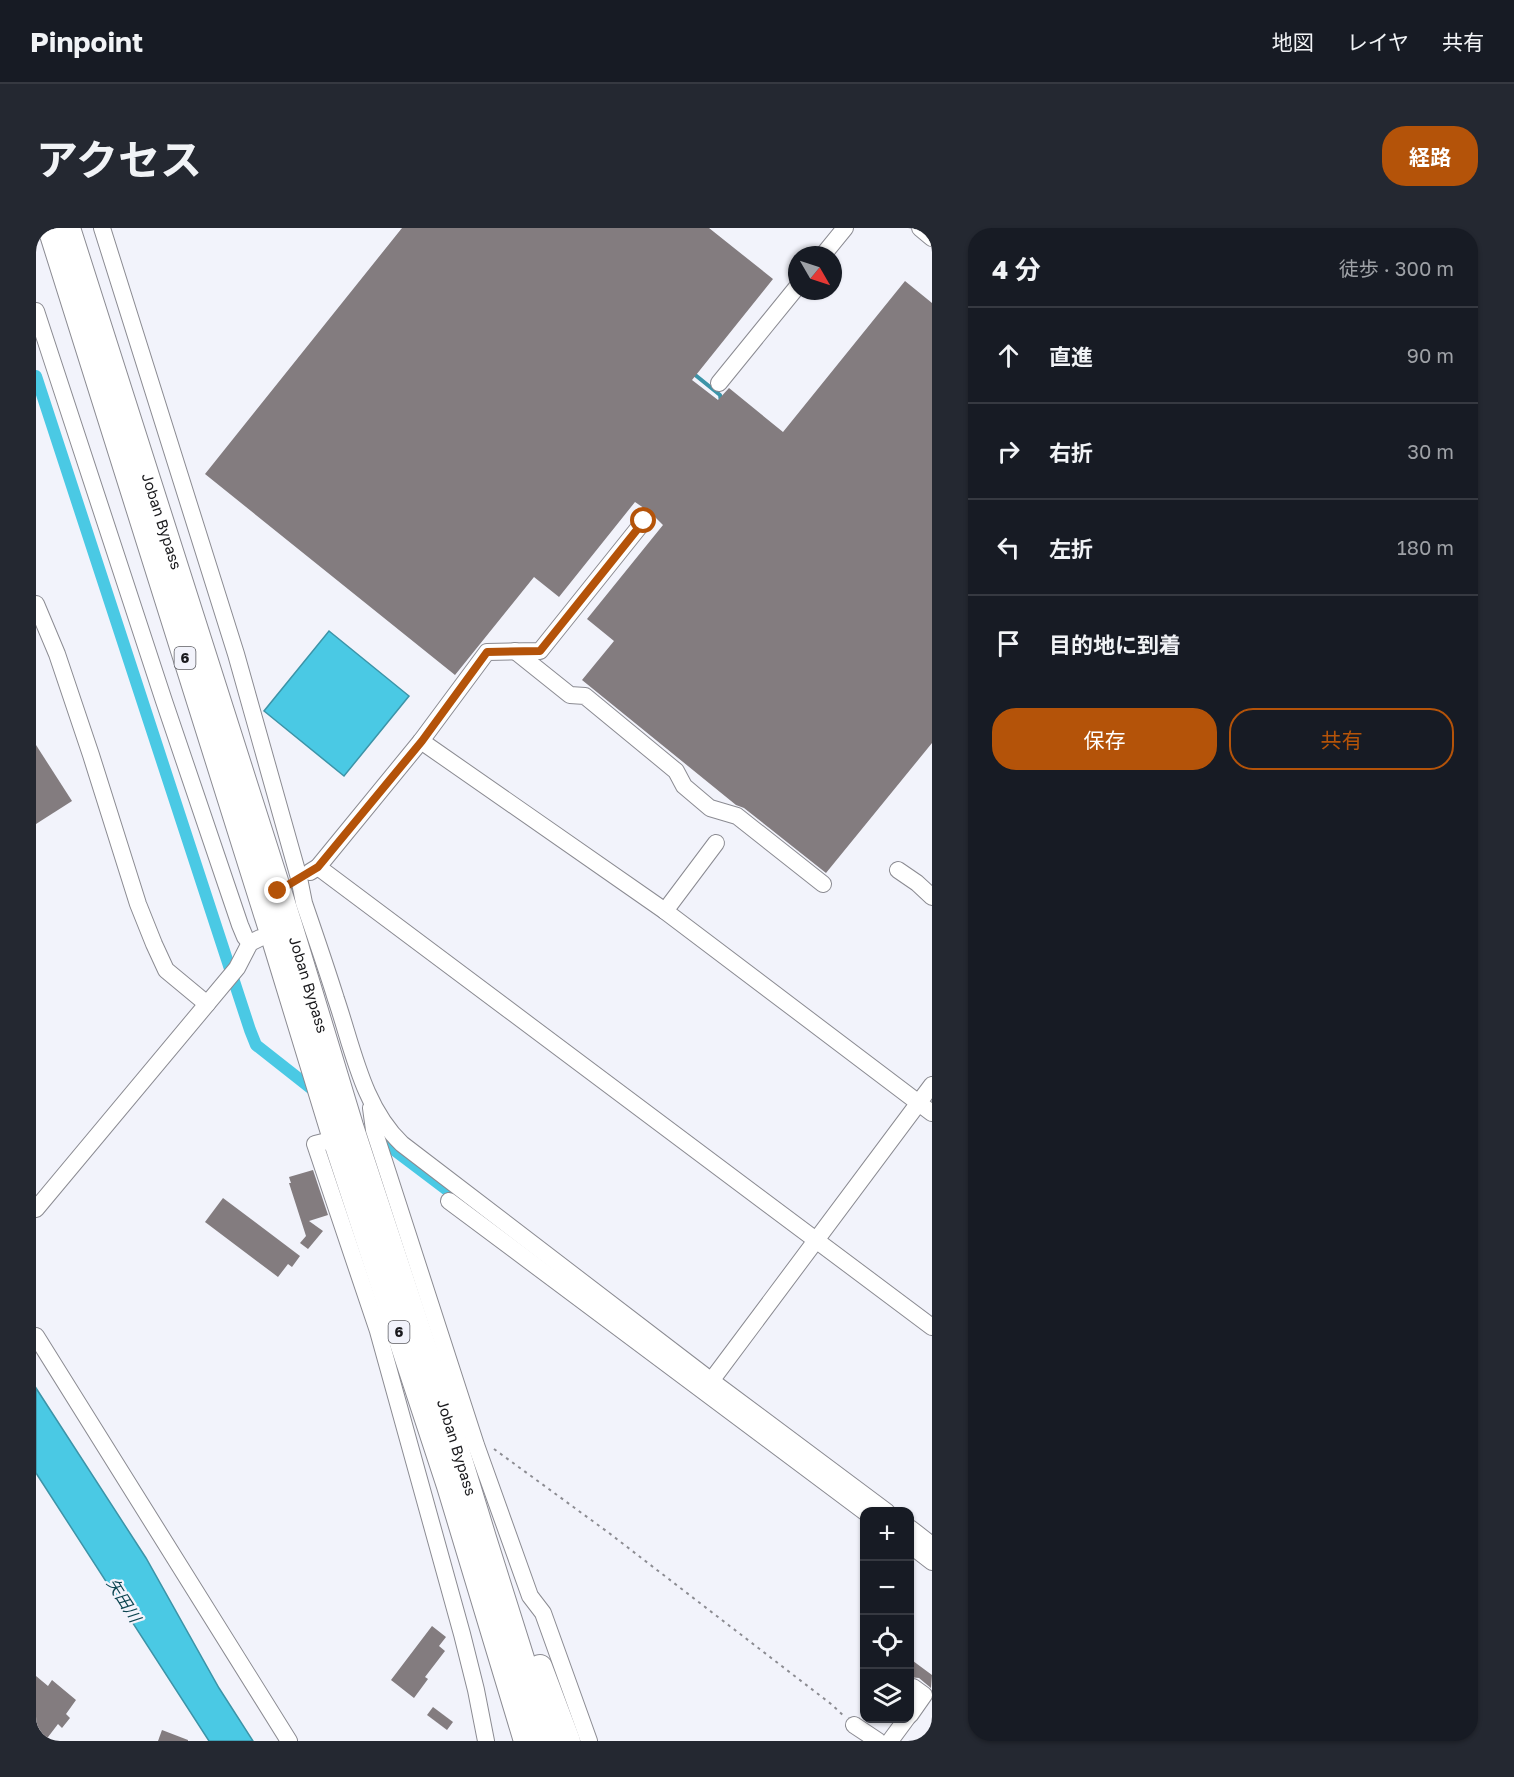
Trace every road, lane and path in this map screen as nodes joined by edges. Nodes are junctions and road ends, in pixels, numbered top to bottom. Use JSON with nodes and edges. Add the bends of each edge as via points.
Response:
{"nodes":[{"id":1,"x":50,"y":228,"type":"edge"},
{"id":2,"x":68,"y":228,"type":"edge"},
{"id":3,"x":102,"y":228,"type":"edge"},
{"id":4,"x":845,"y":228,"type":"edge"},
{"id":5,"x":920,"y":228,"type":"edge"},
{"id":6,"x":932,"y":238,"type":"edge"},
{"id":7,"x":830,"y":246,"type":"edge"},
{"id":8,"x":788,"y":298,"type":"edge"},
{"id":9,"x":36,"y":311,"type":"edge"},
{"id":10,"x":719,"y":383,"type":"dead end"},
{"id":11,"x":644,"y":521,"type":"dead end"},
{"id":12,"x":36,"y":604,"type":"edge"},
{"id":13,"x":515,"y":651,"type":"junction"},
{"id":14,"x":422,"y":741,"type":"junction"},
{"id":15,"x":716,"y":843,"type":"dead end"},
{"id":16,"x":318,"y":867,"type":"junction"},
{"id":17,"x":898,"y":870,"type":"dead end"},
{"id":18,"x":298,"y":878,"type":"junction"},
{"id":19,"x":823,"y":884,"type":"dead end"},
{"id":20,"x":278,"y":891,"type":"junction"},
{"id":21,"x":932,"y":897,"type":"edge"},
{"id":22,"x":665,"y":911,"type":"junction"},
{"id":23,"x":272,"y":933,"type":"junction"},
{"id":24,"x":250,"y":943,"type":"junction"},
{"id":25,"x":207,"y":1004,"type":"junction"},
{"id":26,"x":932,"y":1085,"type":"edge"},
{"id":27,"x":370,"y":1098,"type":"junction"},
{"id":28,"x":925,"y":1108,"type":"edge"},
{"id":29,"x":335,"y":1113,"type":"junction"},
{"id":30,"x":449,"y":1201,"type":"dead end"},
{"id":31,"x":36,"y":1209,"type":"edge"},
{"id":32,"x":816,"y":1240,"type":"junction"},
{"id":33,"x":932,"y":1328,"type":"edge"},
{"id":34,"x":36,"y":1336,"type":"edge"},
{"id":35,"x":715,"y":1388,"type":"junction"},
{"id":36,"x":476,"y":1445,"type":"junction"},
{"id":37,"x":880,"y":1507,"type":"edge"},
{"id":38,"x":860,"y":1508,"type":"edge"},
{"id":39,"x":914,"y":1532,"type":"edge"},
{"id":40,"x":932,"y":1545,"type":"edge"},
{"id":41,"x":914,"y":1549,"type":"edge"},
{"id":42,"x":932,"y":1562,"type":"edge"},
{"id":43,"x":501,"y":1622,"type":"junction"},
{"id":44,"x":914,"y":1687,"type":"dead end"},
{"id":45,"x":914,"y":1709,"type":"edge"},
{"id":46,"x":904,"y":1723,"type":"edge"},
{"id":47,"x":858,"y":1732,"type":"edge"},
{"id":48,"x":289,"y":1741,"type":"edge"},
{"id":49,"x":486,"y":1741,"type":"edge"},
{"id":50,"x":509,"y":1741,"type":"edge"},
{"id":51,"x":526,"y":1741,"type":"edge"},
{"id":52,"x":548,"y":1741,"type":"edge"},
{"id":53,"x":568,"y":1741,"type":"edge"},
{"id":54,"x":589,"y":1741,"type":"edge"},
{"id":55,"x":878,"y":1741,"type":"edge"},
{"id":56,"x":890,"y":1741,"type":"edge"}],
"edges":[{"from":1,"to":23,"type":"highway","name":"Joban Bypass","number":"6"},
{"from":2,"to":20,"type":"highway","name":"Joban Bypass","number":"6"},
{"from":3,"to":18,"type":"street","via":[[236,654]]},
{"from":4,"to":7,"type":"street"},
{"from":5,"to":6,"type":"street"},
{"from":8,"to":10,"type":"street"},
{"from":9,"to":24,"type":"street","via":[[168,712]]},
{"from":11,"to":13,"type":"street","via":[[540,651]]},
{"from":12,"to":25,"type":"street","via":[[57,654],[154,944],[166,970]]},
{"from":13,"to":14,"type":"street","via":[[487,652]]},
{"from":13,"to":19,"type":"street","via":[[570,695],[585,696],[676,771],[684,786],[710,808],[737,816]]},
{"from":14,"to":16,"type":"street"},
{"from":14,"to":22,"type":"street"},
{"from":15,"to":22,"type":"street"},
{"from":16,"to":18,"type":"street"},
{"from":16,"to":32,"type":"street"},
{"from":17,"to":21,"type":"street"},
{"from":18,"to":20,"type":"street"},
{"from":18,"to":27,"type":"street"},
{"from":20,"to":29,"type":"highway","name":"Joban Bypass","number":"6","via":[[290,925]]},
{"from":22,"to":28,"type":"street"},
{"from":23,"to":24,"type":"street"},
{"from":23,"to":29,"type":"highway","name":"Joban Bypass","number":"6"},
{"from":24,"to":25,"type":"street","via":[[237,968]]},
{"from":25,"to":31,"type":"street"},
{"from":26,"to":28,"type":"street"},
{"from":27,"to":35,"type":"street","via":[[402,1144]]},
{"from":27,"to":36,"type":"street","via":[[374,1130]]},
{"from":28,"to":32,"type":"street"},
{"from":29,"to":43,"type":"highway","name":"Joban Bypass","number":"6","via":[[449,1486],[476,1547]]},
{"from":29,"to":49,"type":"street","via":[[315,1144],[378,1331],[460,1626]]},
{"from":30,"to":35,"type":"street"},
{"from":32,"to":33,"type":"street"},
{"from":32,"to":35,"type":"street"},
{"from":34,"to":48,"type":"street"},
{"from":35,"to":37,"type":"street"},
{"from":35,"to":38,"type":"street"},
{"from":36,"to":47,"type":"path","via":[[487,1444],[609,1533],[831,1704]]},
{"from":36,"to":54,"type":"street","via":[[530,1596],[543,1613]]},
{"from":39,"to":40,"type":"street"},
{"from":41,"to":42,"type":"street"},
{"from":43,"to":50,"type":"highway","number":"6"},
{"from":43,"to":51,"type":"highway","name":"Joban Bypass","number":"6"},
{"from":43,"to":52,"type":"highway","name":"Joban Bypass","number":"6"},
{"from":43,"to":53,"type":"highway","number":"6"},
{"from":44,"to":45,"type":"street","via":[[924,1695]]},
{"from":46,"to":56,"type":"street"},
{"from":47,"to":55,"type":"street"}]}
